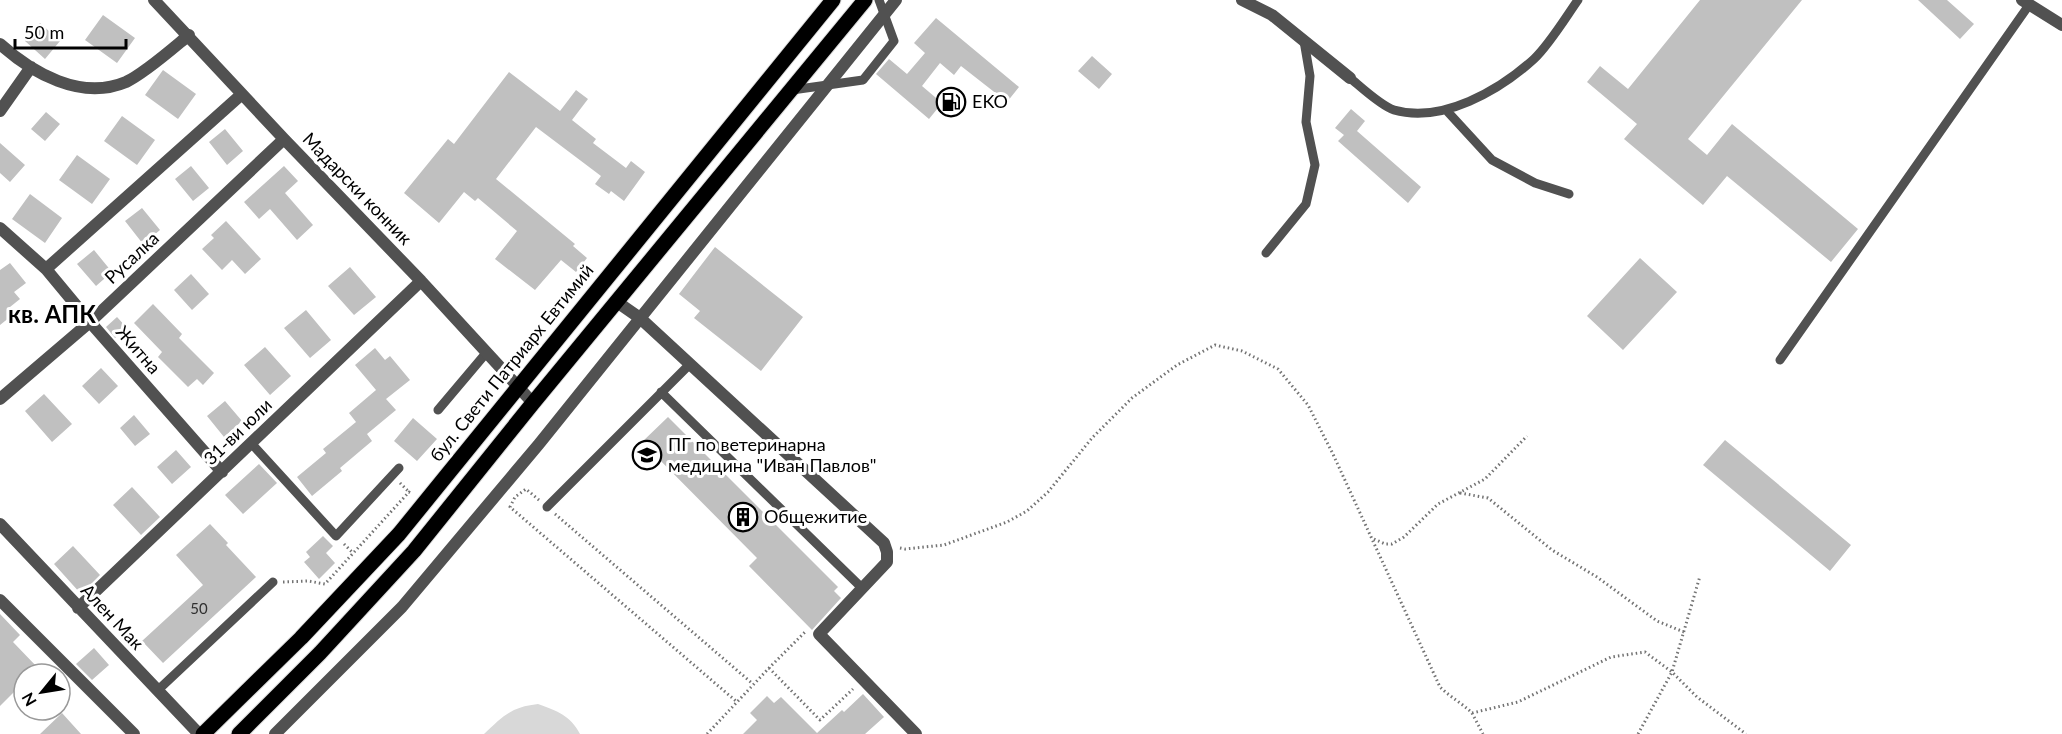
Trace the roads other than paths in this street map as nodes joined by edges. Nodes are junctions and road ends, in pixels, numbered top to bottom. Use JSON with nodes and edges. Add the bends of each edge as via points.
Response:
{"nodes":[{"id":1,"x":154,"y":0,"type":"edge"},
{"id":2,"x":833,"y":0,"type":"edge"},
{"id":3,"x":865,"y":0,"type":"edge"},
{"id":4,"x":879,"y":0,"type":"edge"},
{"id":5,"x":896,"y":0,"type":"edge"},
{"id":6,"x":1242,"y":0,"type":"edge"},
{"id":7,"x":1578,"y":0,"type":"edge"},
{"id":8,"x":2025,"y":3,"type":"edge"},
{"id":9,"x":885,"y":14,"type":"junction"},
{"id":10,"x":2062,"y":25,"type":"edge"},
{"id":11,"x":189,"y":36,"type":"junction"},
{"id":12,"x":1304,"y":41,"type":"junction"},
{"id":13,"x":0,"y":44,"type":"edge"},
{"id":14,"x":31,"y":67,"type":"junction"},
{"id":15,"x":1350,"y":78,"type":"joint"},
{"id":16,"x":826,"y":86,"type":"junction"},
{"id":17,"x":792,"y":90,"type":"junction"},
{"id":18,"x":242,"y":94,"type":"junction"},
{"id":19,"x":0,"y":111,"type":"edge"},
{"id":20,"x":1447,"y":111,"type":"junction"},
{"id":21,"x":284,"y":139,"type":"junction"},
{"id":22,"x":1569,"y":194,"type":"dead end"},
{"id":23,"x":0,"y":228,"type":"edge"},
{"id":24,"x":1266,"y":253,"type":"dead end"},
{"id":25,"x":46,"y":269,"type":"junction"},
{"id":26,"x":421,"y":280,"type":"junction"},
{"id":27,"x":617,"y":302,"type":"junction"},
{"id":28,"x":640,"y":318,"type":"junction"},
{"id":29,"x":90,"y":322,"type":"junction"},
{"id":30,"x":487,"y":352,"type":"junction"},
{"id":31,"x":1780,"y":360,"type":"dead end"},
{"id":32,"x":690,"y":364,"type":"junction"},
{"id":33,"x":518,"y":386,"type":"junction"},
{"id":34,"x":662,"y":392,"type":"junction"},
{"id":35,"x":0,"y":399,"type":"edge"},
{"id":36,"x":533,"y":403,"type":"junction"},
{"id":37,"x":438,"y":410,"type":"dead end"},
{"id":38,"x":251,"y":443,"type":"junction"},
{"id":39,"x":399,"y":468,"type":"dead end"},
{"id":40,"x":222,"y":472,"type":"junction"},
{"id":41,"x":547,"y":507,"type":"road end"},
{"id":42,"x":0,"y":524,"type":"edge"},
{"id":43,"x":273,"y":582,"type":"dead end"},
{"id":44,"x":862,"y":588,"type":"junction"},
{"id":45,"x":0,"y":600,"type":"edge"},
{"id":46,"x":78,"y":608,"type":"junction"},
{"id":47,"x":157,"y":691,"type":"junction"},
{"id":48,"x":134,"y":734,"type":"edge"},
{"id":49,"x":201,"y":734,"type":"edge"},
{"id":50,"x":239,"y":734,"type":"edge"},
{"id":51,"x":275,"y":734,"type":"edge"},
{"id":52,"x":916,"y":734,"type":"edge"}],
"edges":[{"from":1,"to":11,"type":"street","name":"Мадарски конник"},
{"from":2,"to":33,"type":"main road","name":"бул. Свети Патриарх Евтимий"},
{"from":3,"to":17,"type":"main road"},
{"from":4,"to":9,"type":"lane"},
{"from":5,"to":9,"type":"street"},
{"from":6,"to":12,"type":"street","via":[[1272,15]]},
{"from":7,"to":20,"type":"lane","via":[[1536,57],[1497,87]]},
{"from":8,"to":10,"type":"street"},
{"from":8,"to":31,"type":"lane"},
{"from":9,"to":16,"type":"street"},
{"from":9,"to":16,"type":"lane","via":[[894,41],[882,57],[863,80]]},
{"from":11,"to":14,"type":"street","via":[[126,81],[99,89],[76,86]]},
{"from":11,"to":18,"type":"street","name":"Мадарски конник"},
{"from":12,"to":15,"type":"street"},
{"from":12,"to":24,"type":"lane","via":[[1310,76],[1306,122],[1315,165],[1306,204]]},
{"from":13,"to":14,"type":"street"},
{"from":14,"to":19,"type":"street"},
{"from":15,"to":20,"type":"lane","via":[[1392,110]]},
{"from":16,"to":17,"type":"lane"},
{"from":16,"to":28,"type":"street"},
{"from":17,"to":27,"type":"main road"},
{"from":18,"to":21,"type":"street","name":"Мадарски конник"},
{"from":18,"to":25,"type":"street"},
{"from":20,"to":22,"type":"lane","via":[[1492,160],[1535,183]]},
{"from":21,"to":26,"type":"street","name":"Мадарски конник"},
{"from":21,"to":29,"type":"street","name":"Русалка"},
{"from":23,"to":25,"type":"street","name":"Житна"},
{"from":25,"to":29,"type":"street","name":"Житна"},
{"from":26,"to":30,"type":"street","name":"Мадарски конник"},
{"from":26,"to":38,"type":"street","name":"31-ви юли"},
{"from":27,"to":28,"type":"street"},
{"from":27,"to":36,"type":"main road"},
{"from":28,"to":32,"type":"street"},
{"from":28,"to":51,"type":"street","via":[[402,608]]},
{"from":29,"to":35,"type":"street","name":"Русалка"},
{"from":29,"to":40,"type":"street","name":"Житна"},
{"from":30,"to":33,"type":"street","name":"Мадарски конник"},
{"from":30,"to":37,"type":"lane"},
{"from":32,"to":34,"type":"lane"},
{"from":32,"to":44,"type":"street","via":[[884,543],[887,562]]},
{"from":33,"to":36,"type":"street","name":"Мадарски конник"},
{"from":33,"to":49,"type":"main road","name":"бул. Свети Патриарх Евтимий","via":[[399,534],[301,638]]},
{"from":34,"to":41,"type":"lane"},
{"from":34,"to":44,"type":"lane"},
{"from":36,"to":50,"type":"main road","via":[[414,551]]},
{"from":38,"to":39,"type":"lane","via":[[336,536]]},
{"from":38,"to":40,"type":"street","name":"31-ви юли"},
{"from":40,"to":46,"type":"street","name":"31-ви юли"},
{"from":42,"to":46,"type":"street","name":"Ален Мак"},
{"from":43,"to":47,"type":"lane"},
{"from":44,"to":52,"type":"street","via":[[819,634]]},
{"from":45,"to":48,"type":"street"},
{"from":46,"to":47,"type":"street","name":"Ален Мак"},
{"from":47,"to":49,"type":"street","name":"Ален Мак"}]}
